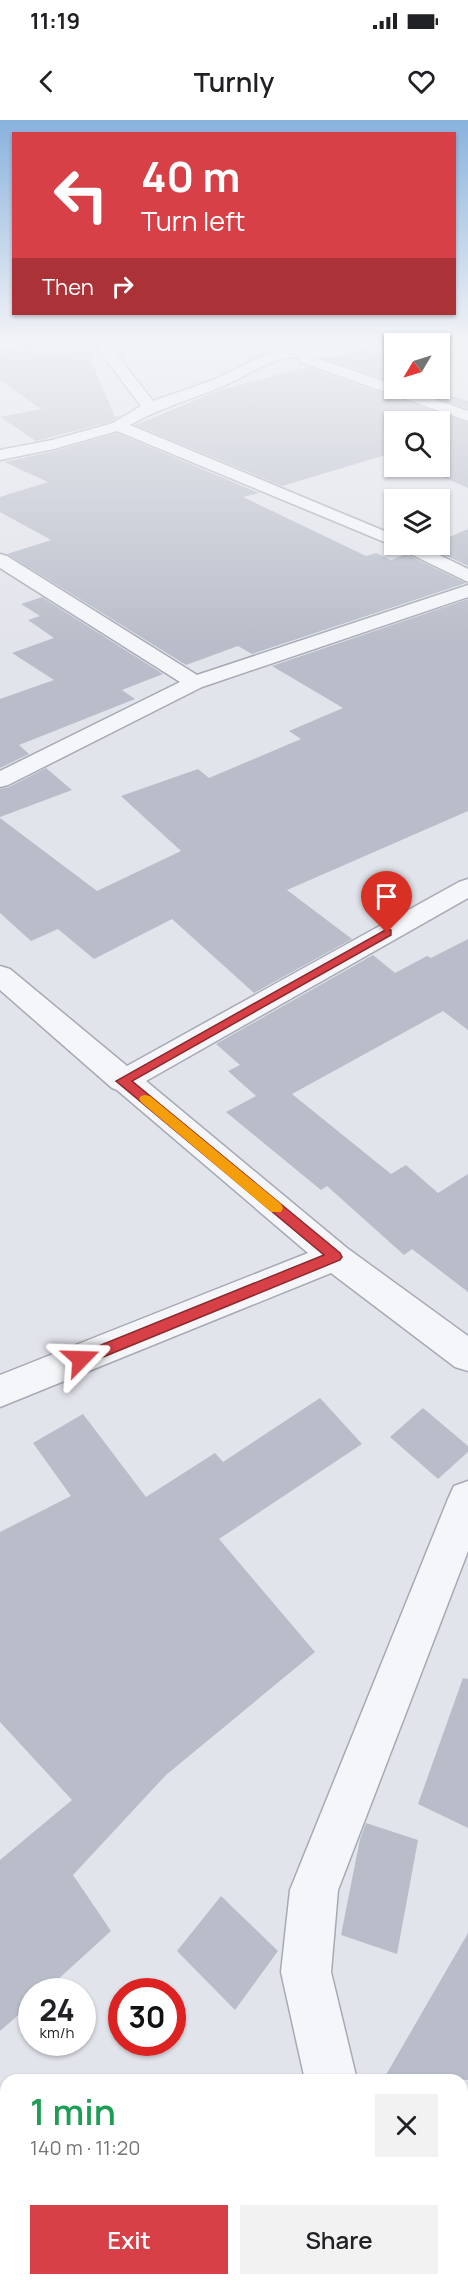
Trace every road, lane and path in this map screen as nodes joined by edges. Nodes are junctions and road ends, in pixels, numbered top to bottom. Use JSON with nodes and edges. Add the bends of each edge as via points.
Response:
{"nodes":[{"id":1,"x":61,"y":442,"type":"edge"},
{"id":2,"x":156,"y":442,"type":"edge"},
{"id":3,"x":0,"y":455,"type":"edge"},
{"id":4,"x":384,"y":537,"type":"edge"},
{"id":5,"x":424,"y":555,"type":"edge"},
{"id":6,"x":0,"y":560,"type":"edge"},
{"id":7,"x":468,"y":576,"type":"edge"},
{"id":8,"x":468,"y":591,"type":"edge"},
{"id":9,"x":195,"y":683,"type":"junction"},
{"id":10,"x":0,"y":780,"type":"edge"},
{"id":11,"x":468,"y":887,"type":"edge"},
{"id":12,"x":0,"y":975,"type":"edge"},
{"id":13,"x":123,"y":1081,"type":"junction"},
{"id":14,"x":335,"y":1257,"type":"junction"},
{"id":15,"x":468,"y":1356,"type":"edge"},
{"id":16,"x":0,"y":1391,"type":"edge"},
{"id":17,"x":468,"y":1499,"type":"edge"},
{"id":18,"x":330,"y":2074,"type":"edge"}],
"edges":[{"from":1,"to":3,"type":"street"},
{"from":2,"to":4,"type":"street"},
{"from":5,"to":7,"type":"street"},
{"from":6,"to":9,"type":"street"},
{"from":8,"to":9,"type":"street"},
{"from":9,"to":10,"type":"street"},
{"from":11,"to":13,"type":"street"},
{"from":12,"to":13,"type":"street"},
{"from":13,"to":14,"type":"street"},
{"from":14,"to":15,"type":"street"},
{"from":14,"to":16,"type":"street"},
{"from":17,"to":18,"type":"street","via":[[314,1890],[306,1972]]}]}
